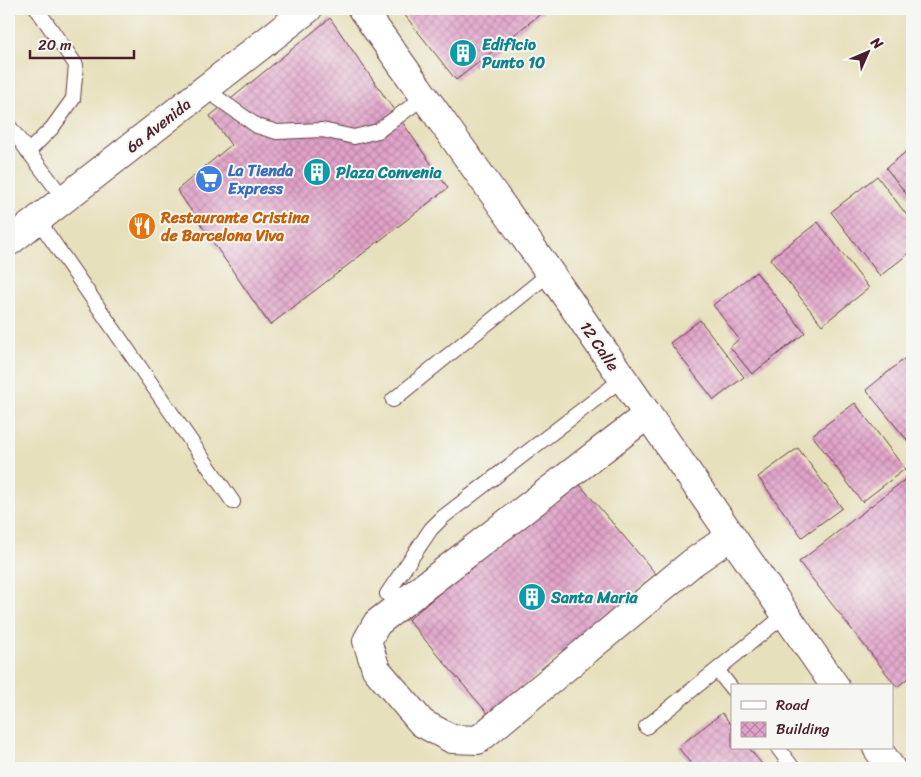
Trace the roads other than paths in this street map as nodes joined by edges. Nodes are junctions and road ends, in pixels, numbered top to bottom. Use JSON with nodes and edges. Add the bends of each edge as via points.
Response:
{"nodes":[{"id":1,"x":37,"y":9,"type":"edge"},
{"id":2,"x":308,"y":9,"type":"edge"},
{"id":3,"x":362,"y":9,"type":"edge"},
{"id":4,"x":205,"y":89,"type":"junction"},
{"id":5,"x":424,"y":97,"type":"junction"},
{"id":6,"x":9,"y":126,"type":"edge"},
{"id":7,"x":28,"y":152,"type":"junction"},
{"id":8,"x":64,"y":199,"type":"junction"},
{"id":9,"x":38,"y":220,"type":"junction"},
{"id":10,"x":9,"y":242,"type":"edge"},
{"id":11,"x":550,"y":274,"type":"junction"},
{"id":12,"x":622,"y":379,"type":"junction"},
{"id":13,"x":393,"y":400,"type":"dead end"},
{"id":14,"x":647,"y":415,"type":"junction"},
{"id":15,"x":232,"y":502,"type":"dead end"},
{"id":16,"x":731,"y":536,"type":"junction"},
{"id":17,"x":387,"y":594,"type":"dead end"},
{"id":18,"x":786,"y":614,"type":"junction"},
{"id":19,"x":718,"y":670,"type":"junction"},
{"id":20,"x":834,"y":684,"type":"edge"},
{"id":21,"x":731,"y":688,"type":"edge"},
{"id":22,"x":646,"y":727,"type":"dead end"},
{"id":23,"x":780,"y":750,"type":"edge"},
{"id":24,"x":793,"y":768,"type":"edge"}],
"edges":[{"from":1,"to":7,"type":"lane","via":[[76,66],[73,99],[52,128]]},
{"from":2,"to":4,"type":"street","name":"6a Avenida"},
{"from":3,"to":5,"type":"street","name":"12 Calle"},
{"from":4,"to":5,"type":"lane","via":[[257,126],[277,132],[322,130],[354,137],[378,131]]},
{"from":4,"to":8,"type":"street","name":"6a Avenida"},
{"from":5,"to":11,"type":"street","name":"12 Calle"},
{"from":6,"to":7,"type":"lane"},
{"from":7,"to":8,"type":"lane"},
{"from":8,"to":9,"type":"street","name":"6a Avenida"},
{"from":9,"to":10,"type":"street","name":"6a Avenida"},
{"from":9,"to":15,"type":"lane"},
{"from":11,"to":12,"type":"street","name":"12 Calle"},
{"from":11,"to":13,"type":"lane"},
{"from":12,"to":14,"type":"street","name":"12 Calle"},
{"from":12,"to":17,"type":"lane","via":[[443,517],[426,535]]},
{"from":14,"to":16,"type":"street","name":"12 Calle"},
{"from":14,"to":16,"type":"street","via":[[376,623],[368,642],[376,669],[422,723],[452,739],[478,740],[692,563]]},
{"from":16,"to":18,"type":"street","name":"12 Calle"},
{"from":18,"to":19,"type":"lane"},
{"from":18,"to":20,"type":"street","name":"12 Calle"},
{"from":19,"to":21,"type":"lane"},
{"from":19,"to":22,"type":"lane"},
{"from":23,"to":24,"type":"lane"}]}
